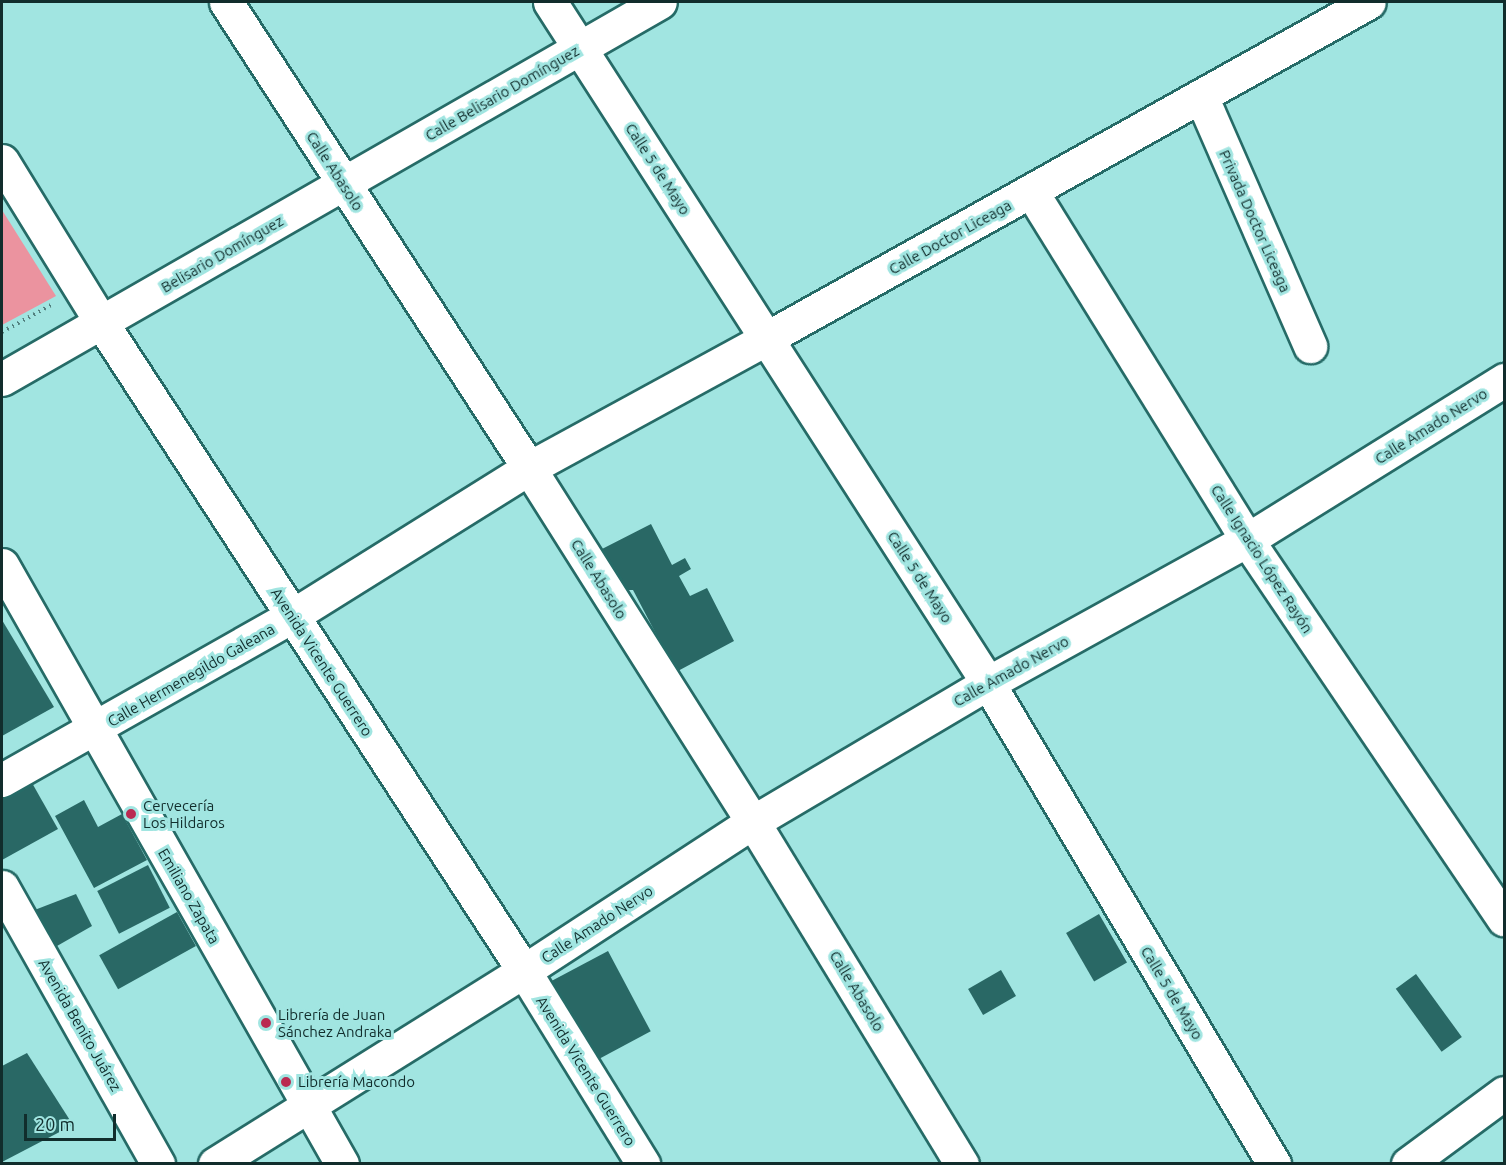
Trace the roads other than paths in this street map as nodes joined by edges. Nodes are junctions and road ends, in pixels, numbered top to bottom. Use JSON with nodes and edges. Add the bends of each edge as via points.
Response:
{"nodes":[{"id":1,"x":226,"y":2,"type":"edge"},
{"id":2,"x":550,"y":2,"type":"edge"},
{"id":3,"x":660,"y":2,"type":"edge"},
{"id":4,"x":1369,"y":2,"type":"edge"},
{"id":5,"x":580,"y":48,"type":"junction"},
{"id":6,"x":1201,"y":96,"type":"junction"},
{"id":7,"x":2,"y":161,"type":"edge"},
{"id":8,"x":344,"y":185,"type":"junction"},
{"id":9,"x":1032,"y":191,"type":"junction"},
{"id":10,"x":101,"y":322,"type":"junction"},
{"id":11,"x":767,"y":338,"type":"junction"},
{"id":12,"x":1310,"y":346,"type":"dead end"},
{"id":13,"x":2,"y":379,"type":"edge"},
{"id":14,"x":1504,"y":380,"type":"edge"},
{"id":15,"x":529,"y":468,"type":"junction"},
{"id":16,"x":1247,"y":540,"type":"junction"},
{"id":17,"x":2,"y":565,"type":"edge"},
{"id":18,"x":292,"y":616,"type":"junction"},
{"id":19,"x":988,"y":683,"type":"junction"},
{"id":20,"x":95,"y":730,"type":"junction"},
{"id":21,"x":2,"y":780,"type":"edge"},
{"id":22,"x":753,"y":822,"type":"junction"},
{"id":23,"x":2,"y":887,"type":"edge"},
{"id":24,"x":1504,"y":919,"type":"edge"},
{"id":25,"x":524,"y":971,"type":"junction"},
{"id":26,"x":1504,"y":1093,"type":"edge"},
{"id":27,"x":308,"y":1104,"type":"junction"},
{"id":28,"x":158,"y":1164,"type":"edge"},
{"id":29,"x":215,"y":1164,"type":"edge"},
{"id":30,"x":342,"y":1164,"type":"edge"},
{"id":31,"x":643,"y":1164,"type":"edge"},
{"id":32,"x":962,"y":1164,"type":"edge"},
{"id":33,"x":1274,"y":1164,"type":"edge"},
{"id":34,"x":1408,"y":1164,"type":"edge"}],
"edges":[{"from":1,"to":8,"type":"street","name":"Calle Abasolo"},
{"from":2,"to":5,"type":"street","name":"Calle 5 de Mayo"},
{"from":3,"to":5,"type":"street","name":"Calle Belisario Domínguez"},
{"from":4,"to":6,"type":"street","name":"Calle Doctor Liceaga"},
{"from":5,"to":8,"type":"street","name":"Calle Belisario Domínguez"},
{"from":5,"to":11,"type":"street","name":"Calle 5 de Mayo"},
{"from":6,"to":9,"type":"street","name":"Calle Doctor Liceaga"},
{"from":6,"to":12,"type":"street","name":"Privada Doctor Liceaga"},
{"from":7,"to":10,"type":"street","name":"Avenida Vicente Guerrero"},
{"from":8,"to":10,"type":"street","name":"Belisario Domínguez"},
{"from":8,"to":15,"type":"street","name":"Calle Abasolo"},
{"from":9,"to":11,"type":"street","name":"Calle Doctor Liceaga"},
{"from":9,"to":16,"type":"street","name":"Calle Ignacio López Rayón"},
{"from":10,"to":13,"type":"street","name":"Belisario Domínguez"},
{"from":10,"to":18,"type":"street","name":"Avenida Vicente Guerrero"},
{"from":11,"to":15,"type":"street","name":"Calle Doctor Liceaga"},
{"from":11,"to":19,"type":"street","name":"Calle 5 de Mayo"},
{"from":14,"to":16,"type":"street","name":"Calle Amado Nervo"},
{"from":15,"to":18,"type":"street","name":"Calle Hermenegildo Galeana"},
{"from":15,"to":22,"type":"street","name":"Calle Abasolo"},
{"from":16,"to":19,"type":"street","name":"Calle Amado Nervo"},
{"from":16,"to":24,"type":"street","name":"Calle Ignacio López Rayón"},
{"from":17,"to":20,"type":"street","name":"Emiliano Zapata"},
{"from":18,"to":20,"type":"street","name":"Calle Hermenegildo Galeana"},
{"from":18,"to":25,"type":"street","name":"Avenida Vicente Guerrero"},
{"from":19,"to":22,"type":"street","name":"Calle Amado Nervo"},
{"from":19,"to":33,"type":"street","name":"Calle 5 de Mayo"},
{"from":20,"to":21,"type":"street","name":"Calle Hermenegildo Galeana"},
{"from":20,"to":27,"type":"street","name":"Emiliano Zapata"},
{"from":22,"to":25,"type":"street","name":"Calle Amado Nervo"},
{"from":22,"to":32,"type":"street","name":"Calle Abasolo"},
{"from":23,"to":28,"type":"street","name":"Avenida Benito Juárez"},
{"from":25,"to":27,"type":"street","name":"Calle Amado Nervo"},
{"from":25,"to":31,"type":"street","name":"Avenida Vicente Guerrero"},
{"from":26,"to":34,"type":"street"},
{"from":27,"to":29,"type":"street","name":"Calle Amado Nervo"},
{"from":27,"to":30,"type":"street","name":"Emiliano Zapata"}]}
